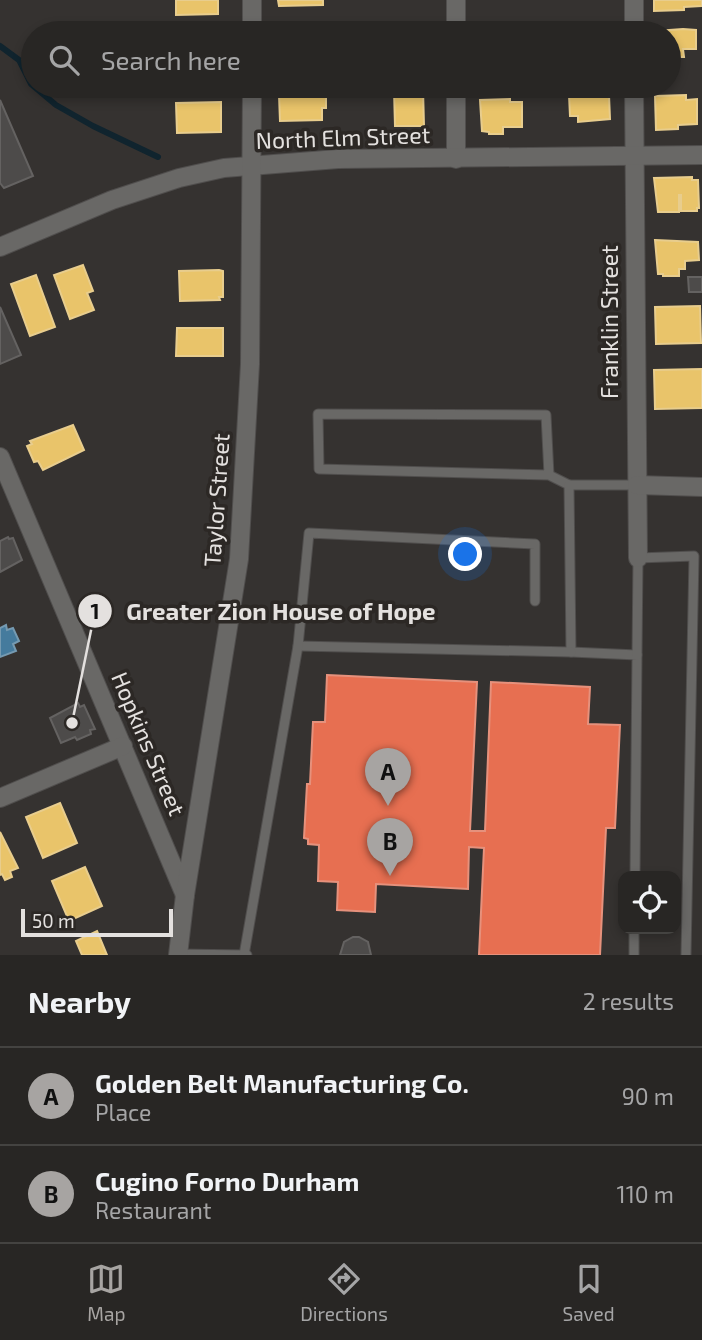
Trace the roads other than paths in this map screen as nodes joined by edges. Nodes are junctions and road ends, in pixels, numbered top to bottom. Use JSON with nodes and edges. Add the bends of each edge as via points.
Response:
{"nodes":[{"id":1,"x":252,"y":0,"type":"edge"},
{"id":2,"x":456,"y":0,"type":"edge"},
{"id":3,"x":634,"y":0,"type":"edge"},
{"id":4,"x":252,"y":21,"type":"edge"},
{"id":5,"x":456,"y":21,"type":"edge"},
{"id":6,"x":634,"y":21,"type":"edge"},
{"id":7,"x":252,"y":98,"type":"edge"},
{"id":8,"x":456,"y":98,"type":"edge"},
{"id":9,"x":634,"y":98,"type":"edge"},
{"id":10,"x":702,"y":155,"type":"edge"},
{"id":11,"x":634,"y":156,"type":"junction"},
{"id":12,"x":456,"y":159,"type":"junction"},
{"id":13,"x":251,"y":165,"type":"junction"},
{"id":14,"x":0,"y":247,"type":"edge"},
{"id":15,"x":0,"y":457,"type":"edge"},
{"id":16,"x":548,"y":475,"type":"junction"},
{"id":17,"x":569,"y":485,"type":"junction"},
{"id":18,"x":637,"y":485,"type":"junction"},
{"id":19,"x":702,"y":487,"type":"edge"},
{"id":20,"x":638,"y":558,"type":"junction"},
{"id":21,"x":535,"y":601,"type":"dead end"},
{"id":22,"x":298,"y":646,"type":"junction"},
{"id":23,"x":571,"y":652,"type":"junction"},
{"id":24,"x":637,"y":655,"type":"junction"},
{"id":25,"x":123,"y":746,"type":"junction"},
{"id":26,"x":0,"y":798,"type":"edge"},
{"id":27,"x":635,"y":871,"type":"edge"},
{"id":28,"x":185,"y":895,"type":"junction"},
{"id":29,"x":634,"y":934,"type":"edge"},
{"id":30,"x":178,"y":954,"type":"edge"},
{"id":31,"x":246,"y":955,"type":"edge"},
{"id":32,"x":634,"y":955,"type":"edge"},
{"id":33,"x":686,"y":955,"type":"edge"}],
"edges":[{"from":1,"to":4,"type":"street"},
{"from":2,"to":5,"type":"street"},
{"from":3,"to":6,"type":"street"},
{"from":7,"to":13,"type":"street","name":"Taylor Street"},
{"from":8,"to":12,"type":"street"},
{"from":9,"to":11,"type":"street","name":"Franklin Street"},
{"from":10,"to":11,"type":"street","name":"North Elm Street"},
{"from":11,"to":12,"type":"street","name":"North Elm Street"},
{"from":11,"to":18,"type":"street","name":"Franklin Street"},
{"from":12,"to":13,"type":"street","name":"North Elm Street"},
{"from":13,"to":14,"type":"street","name":"North Elm Street","via":[[179,178],[112,200]]},
{"from":13,"to":28,"type":"street","name":"Taylor Street","via":[[250,364],[239,559]]},
{"from":15,"to":25,"type":"street","name":"Hopkins Street"},
{"from":16,"to":16,"type":"lane","via":[[319,469],[318,414],[546,415]]},
{"from":16,"to":17,"type":"lane"},
{"from":17,"to":18,"type":"lane"},
{"from":17,"to":23,"type":"lane"},
{"from":18,"to":19,"type":"street"},
{"from":18,"to":20,"type":"street","name":"Franklin Street"},
{"from":20,"to":24,"type":"lane"},
{"from":20,"to":33,"type":"lane","via":[[694,556]]},
{"from":21,"to":22,"type":"lane","via":[[535,544],[309,533]]},
{"from":22,"to":23,"type":"lane"},
{"from":22,"to":31,"type":"lane"},
{"from":23,"to":24,"type":"lane"},
{"from":24,"to":27,"type":"lane"},
{"from":25,"to":26,"type":"street"},
{"from":25,"to":28,"type":"street","name":"Hopkins Street"},
{"from":28,"to":30,"type":"street","name":"Taylor Street"},
{"from":29,"to":32,"type":"lane"},
{"from":30,"to":31,"type":"lane"}]}
